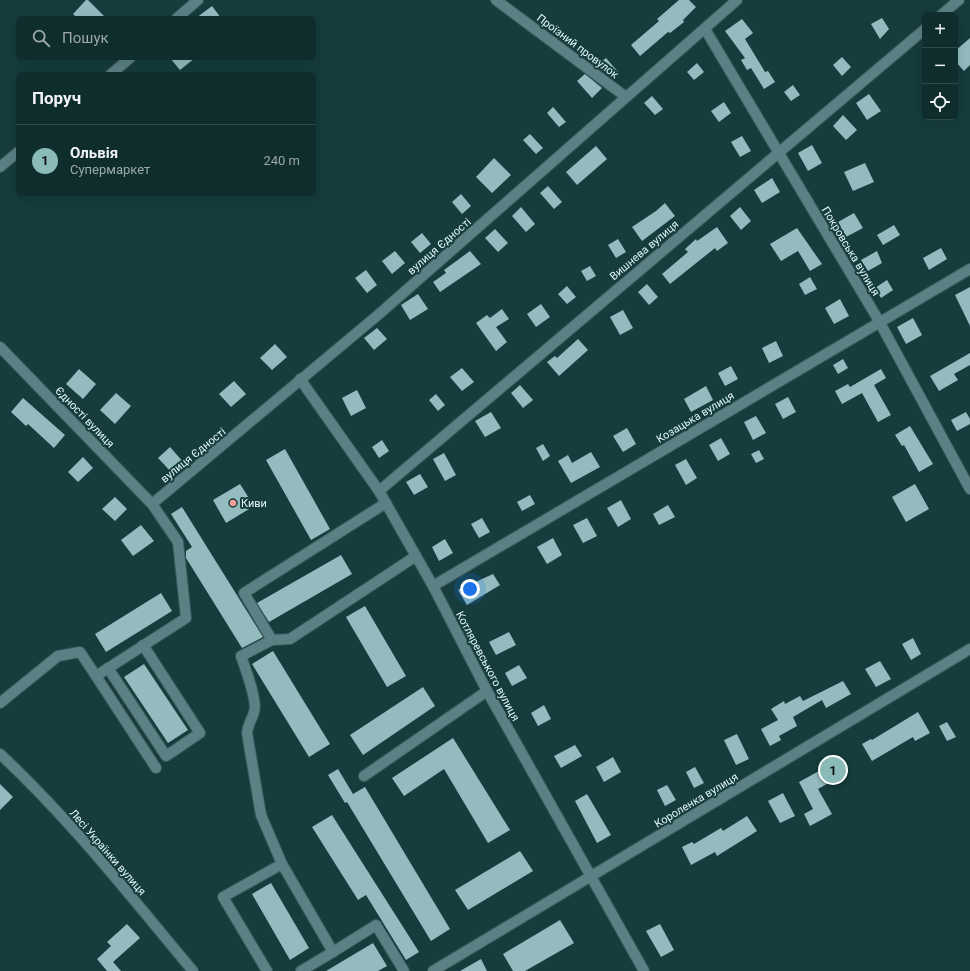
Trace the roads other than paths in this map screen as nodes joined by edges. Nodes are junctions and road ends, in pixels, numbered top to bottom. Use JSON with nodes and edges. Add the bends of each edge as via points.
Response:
{"nodes":[{"id":1,"x":496,"y":0,"type":"edge"},
{"id":2,"x":737,"y":0,"type":"edge"},
{"id":3,"x":959,"y":0,"type":"edge"},
{"id":4,"x":196,"y":1,"type":"edge"},
{"id":5,"x":945,"y":12,"type":"edge"},
{"id":6,"x":179,"y":16,"type":"edge"},
{"id":7,"x":705,"y":29,"type":"junction"},
{"id":8,"x":922,"y":31,"type":"edge"},
{"id":9,"x":128,"y":60,"type":"edge"},
{"id":10,"x":113,"y":72,"type":"edge"},
{"id":11,"x":626,"y":97,"type":"junction"},
{"id":12,"x":779,"y":152,"type":"junction"},
{"id":13,"x":16,"y":154,"type":"edge"},
{"id":14,"x":0,"y":167,"type":"edge"},
{"id":15,"x":970,"y":269,"type":"edge"},
{"id":16,"x":879,"y":321,"type":"junction"},
{"id":17,"x":0,"y":347,"type":"edge"},
{"id":18,"x":300,"y":378,"type":"junction"},
{"id":19,"x":970,"y":489,"type":"edge"},
{"id":20,"x":379,"y":491,"type":"junction"},
{"id":21,"x":386,"y":503,"type":"junction"},
{"id":22,"x":152,"y":504,"type":"junction"},
{"id":23,"x":416,"y":556,"type":"junction"},
{"id":24,"x":433,"y":586,"type":"junction"},
{"id":25,"x":272,"y":640,"type":"junction"},
{"id":26,"x":143,"y":645,"type":"junction"},
{"id":27,"x":970,"y":649,"type":"edge"},
{"id":28,"x":108,"y":668,"type":"junction"},
{"id":29,"x":96,"y":676,"type":"junction"},
{"id":30,"x":487,"y":691,"type":"junction"},
{"id":31,"x":0,"y":703,"type":"edge"},
{"id":32,"x":0,"y":754,"type":"edge"},
{"id":33,"x":156,"y":768,"type":"dead end"},
{"id":34,"x":364,"y":776,"type":"dead end"},
{"id":35,"x":282,"y":864,"type":"junction"},
{"id":36,"x":591,"y":877,"type":"junction"},
{"id":37,"x":333,"y":952,"type":"junction"},
{"id":38,"x":193,"y":971,"type":"edge"},
{"id":39,"x":266,"y":971,"type":"edge"},
{"id":40,"x":301,"y":971,"type":"edge"},
{"id":41,"x":404,"y":971,"type":"edge"},
{"id":42,"x":433,"y":971,"type":"edge"},
{"id":43,"x":644,"y":971,"type":"edge"}],
"edges":[{"from":1,"to":11,"type":"street","name":"Проїзний провулок"},
{"from":2,"to":7,"type":"street","name":"вулиця Єдності"},
{"from":3,"to":5,"type":"street"},
{"from":4,"to":6,"type":"street"},
{"from":7,"to":11,"type":"street","name":"вулиця Єдності"},
{"from":7,"to":12,"type":"street","name":"Покровська вулиця"},
{"from":8,"to":12,"type":"street","name":"Вишнева вулиця"},
{"from":9,"to":10,"type":"street"},
{"from":11,"to":18,"type":"street","name":"вулиця Єдності","via":[[378,315]]},
{"from":12,"to":16,"type":"street","name":"Покровська вулиця"},
{"from":12,"to":20,"type":"street","name":"Вишнева вулиця"},
{"from":13,"to":14,"type":"street"},
{"from":15,"to":16,"type":"street","name":"Козацька вулиця"},
{"from":16,"to":19,"type":"street","name":"Покровська вулиця"},
{"from":16,"to":24,"type":"street","name":"Козацька вулиця"},
{"from":17,"to":22,"type":"street","name":"Єдності вулиця"},
{"from":18,"to":20,"type":"street","name":"Котляревського вулиця"},
{"from":18,"to":22,"type":"street","name":"вулиця Єдності"},
{"from":20,"to":21,"type":"street","name":"Котляревського вулиця"},
{"from":21,"to":23,"type":"street","name":"Котляревського вулиця"},
{"from":21,"to":25,"type":"street","via":[[244,593]]},
{"from":22,"to":26,"type":"street","name":"Єдності вулиця","via":[[178,542],[186,618]]},
{"from":23,"to":24,"type":"street","name":"Котляревського вулиця"},
{"from":23,"to":25,"type":"street","via":[[290,639]]},
{"from":24,"to":30,"type":"street","name":"Котляревського вулиця"},
{"from":25,"to":35,"type":"street","via":[[241,656],[254,702],[255,711],[249,721],[247,733],[261,815]]},
{"from":26,"to":28,"type":"street"},
{"from":26,"to":28,"type":"street","via":[[200,733],[166,756]]},
{"from":27,"to":36,"type":"street","name":"Короленка вулиця"},
{"from":28,"to":29,"type":"street"},
{"from":29,"to":31,"type":"street","via":[[80,652],[58,656]]},
{"from":29,"to":33,"type":"street"},
{"from":30,"to":34,"type":"street"},
{"from":30,"to":36,"type":"street","name":"Котляревського вулиця"},
{"from":32,"to":38,"type":"street","name":"Лесі Українки вулиця","via":[[32,783]]},
{"from":35,"to":37,"type":"street"},
{"from":35,"to":39,"type":"street","via":[[223,897]]},
{"from":36,"to":42,"type":"street","name":"Короленка вулиця"},
{"from":36,"to":43,"type":"street","name":"Котляревського вулиця"},
{"from":37,"to":40,"type":"street"},
{"from":37,"to":41,"type":"street","via":[[376,925]]}]}
